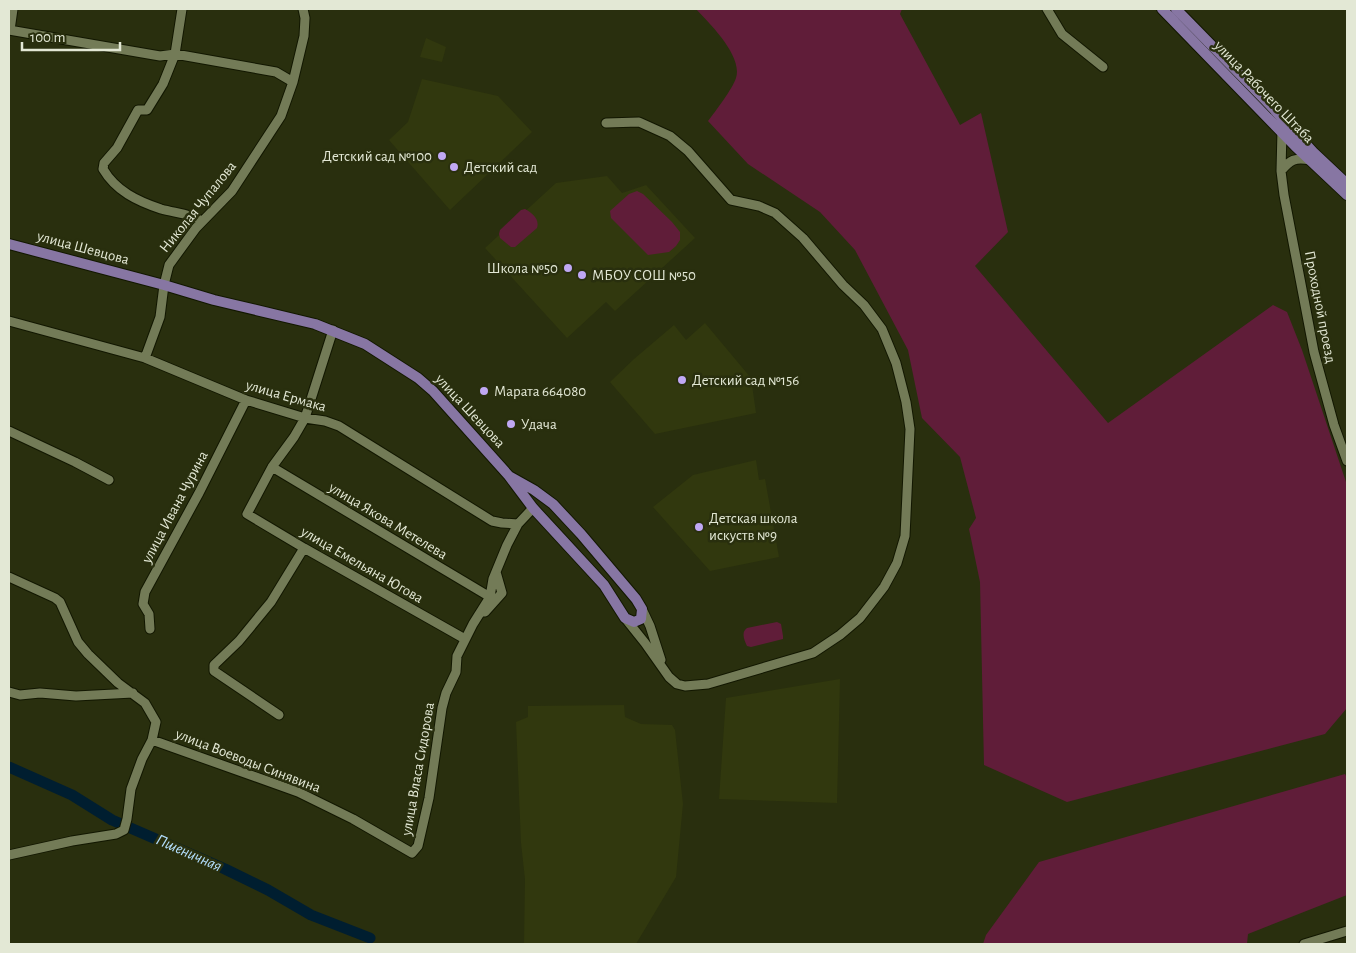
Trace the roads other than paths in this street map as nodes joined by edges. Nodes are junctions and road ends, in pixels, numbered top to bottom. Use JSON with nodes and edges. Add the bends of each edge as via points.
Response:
{"nodes":[{"id":1,"x":13,"y":9,"type":"edge"},
{"id":2,"x":182,"y":9,"type":"edge"},
{"id":3,"x":303,"y":9,"type":"edge"},
{"id":4,"x":1047,"y":9,"type":"edge"},
{"id":5,"x":1162,"y":9,"type":"edge"},
{"id":6,"x":1176,"y":9,"type":"edge"},
{"id":7,"x":9,"y":30,"type":"edge"},
{"id":8,"x":175,"y":54,"type":"junction"},
{"id":9,"x":1103,"y":67,"type":"dead end"},
{"id":10,"x":292,"y":82,"type":"junction"},
{"id":11,"x":1283,"y":120,"type":"junction"},
{"id":12,"x":606,"y":123,"type":"dead end"},
{"id":13,"x":1282,"y":133,"type":"junction"},
{"id":14,"x":1297,"y":136,"type":"junction"},
{"id":15,"x":1310,"y":160,"type":"junction"},
{"id":16,"x":1281,"y":171,"type":"junction"},
{"id":17,"x":1347,"y":184,"type":"edge"},
{"id":18,"x":1347,"y":195,"type":"edge"},
{"id":19,"x":202,"y":221,"type":"junction"},
{"id":20,"x":9,"y":244,"type":"edge"},
{"id":21,"x":164,"y":285,"type":"junction"},
{"id":22,"x":9,"y":320,"type":"edge"},
{"id":23,"x":333,"y":330,"type":"junction"},
{"id":24,"x":145,"y":358,"type":"junction"},
{"id":25,"x":246,"y":400,"type":"junction"},
{"id":26,"x":305,"y":418,"type":"junction"},
{"id":27,"x":9,"y":431,"type":"edge"},
{"id":28,"x":1347,"y":461,"type":"edge"},
{"id":29,"x":272,"y":467,"type":"junction"},
{"id":30,"x":509,"y":476,"type":"junction"},
{"id":31,"x":109,"y":480,"type":"dead end"},
{"id":32,"x":533,"y":508,"type":"junction"},
{"id":33,"x":518,"y":524,"type":"junction"},
{"id":34,"x":304,"y":548,"type":"junction"},
{"id":35,"x":495,"y":576,"type":"junction"},
{"id":36,"x":9,"y":577,"type":"edge"},
{"id":37,"x":471,"y":586,"type":"junction"},
{"id":38,"x":490,"y":597,"type":"junction"},
{"id":39,"x":642,"y":609,"type":"junction"},
{"id":40,"x":625,"y":618,"type":"junction"},
{"id":41,"x":473,"y":624,"type":"junction"},
{"id":42,"x":150,"y":629,"type":"dead end"},
{"id":43,"x":465,"y":639,"type":"junction"},
{"id":44,"x":664,"y":668,"type":"junction"},
{"id":45,"x":9,"y":692,"type":"edge"},
{"id":46,"x":133,"y":693,"type":"junction"},
{"id":47,"x":279,"y":715,"type":"dead end"},
{"id":48,"x":152,"y":740,"type":"junction"},
{"id":49,"x":412,"y":853,"type":"joint"},
{"id":50,"x":9,"y":854,"type":"edge"},
{"id":51,"x":1347,"y":931,"type":"edge"},
{"id":52,"x":1304,"y":944,"type":"edge"}],
"edges":[{"from":1,"to":7,"type":"street"},
{"from":2,"to":8,"type":"street"},
{"from":3,"to":10,"type":"street","name":"Николая Чупалова","via":[[304,36]]},
{"from":4,"to":9,"type":"street","via":[[1062,34]]},
{"from":5,"to":13,"type":"main road","name":"улица Рабочего Штаба"},
{"from":6,"to":11,"type":"main road","name":"улица Рабочего Штаба"},
{"from":7,"to":8,"type":"street","via":[[160,56]]},
{"from":8,"to":10,"type":"street","via":[[276,72]]},
{"from":8,"to":19,"type":"street","via":[[163,84],[147,110],[138,110],[103,169],[127,195]]},
{"from":10,"to":19,"type":"street","name":"Николая Чупалова","via":[[281,116],[259,151],[232,191]]},
{"from":11,"to":13,"type":"street","name":"Проходной проезд"},
{"from":11,"to":14,"type":"main road","name":"улица Рабочего Штаба"},
{"from":12,"to":44,"type":"street","name":"улица Шевцова","via":[[639,122],[670,136],[731,200],[775,213],[803,238],[882,329],[896,364],[909,419],[905,536],[897,563],[884,587],[860,618],[813,653],[708,684],[676,684]]},
{"from":13,"to":14,"type":"street"},
{"from":13,"to":15,"type":"main road","name":"улица Рабочего Штаба"},
{"from":13,"to":16,"type":"street","name":"Проходной проезд"},
{"from":14,"to":17,"type":"main road","name":"улица Рабочего Штаба"},
{"from":15,"to":16,"type":"street","via":[[1291,160]]},
{"from":15,"to":18,"type":"main road","name":"улица Рабочего Штаба"},
{"from":16,"to":28,"type":"street","name":"Проходной проезд","via":[[1314,352]]},
{"from":19,"to":21,"type":"street","name":"Николая Чупалова","via":[[169,265]]},
{"from":20,"to":21,"type":"main road","name":"улица Шевцова"},
{"from":21,"to":23,"type":"main road","name":"улица Шевцова"},
{"from":21,"to":24,"type":"street","name":"Николая Чупалова","via":[[160,318]]},
{"from":22,"to":24,"type":"street","name":"улица Ермака"},
{"from":23,"to":26,"type":"street"},
{"from":23,"to":30,"type":"main road","name":"улица Шевцова","via":[[365,344],[418,378]]},
{"from":24,"to":25,"type":"street","name":"улица Ермака"},
{"from":25,"to":26,"type":"street","name":"улица Ермака"},
{"from":25,"to":42,"type":"street","name":"улица Ивана Чурина","via":[[145,592],[143,604]]},
{"from":26,"to":29,"type":"street"},
{"from":26,"to":33,"type":"street","name":"улица Ермака","via":[[339,426],[492,521]]},
{"from":27,"to":31,"type":"street"},
{"from":29,"to":34,"type":"street","name":"улица Емельяна Югова","via":[[247,514]]},
{"from":29,"to":37,"type":"street","name":"улица Якова Метелева"},
{"from":30,"to":32,"type":"main road","name":"улица Шевцова"},
{"from":30,"to":39,"type":"main road","via":[[553,504]]},
{"from":32,"to":33,"type":"street"},
{"from":32,"to":40,"type":"main road","name":"улица Шевцова","via":[[604,585]]},
{"from":33,"to":35,"type":"street","name":"улица Власа Сидорова"},
{"from":34,"to":43,"type":"street","name":"улица Емельяна Югова"},
{"from":34,"to":47,"type":"street","via":[[271,602],[214,665],[214,672]]},
{"from":35,"to":37,"type":"street","via":[[484,584]]},
{"from":35,"to":38,"type":"street","name":"улица Власа Сидорова"},
{"from":35,"to":41,"type":"street","via":[[502,593]]},
{"from":36,"to":46,"type":"street","via":[[60,602],[78,642],[118,683]]},
{"from":37,"to":38,"type":"street","name":"улица Якова Метелева"},
{"from":38,"to":41,"type":"street","name":"улица Власа Сидорова"},
{"from":39,"to":40,"type":"main road","via":[[638,621]]},
{"from":39,"to":44,"type":"street"},
{"from":40,"to":44,"type":"street","name":"улица Шевцова"},
{"from":41,"to":43,"type":"street","name":"улица Власа Сидорова"},
{"from":43,"to":49,"type":"street","name":"улица Власа Сидорова","via":[[442,708],[425,816],[418,846]]},
{"from":45,"to":46,"type":"street","via":[[76,696]]},
{"from":46,"to":48,"type":"street","via":[[145,703],[156,722]]},
{"from":48,"to":49,"type":"street","name":"улица Воеводы Синявина","via":[[298,792]]},
{"from":48,"to":50,"type":"street","via":[[131,790],[124,830]]},
{"from":51,"to":52,"type":"street"}]}
